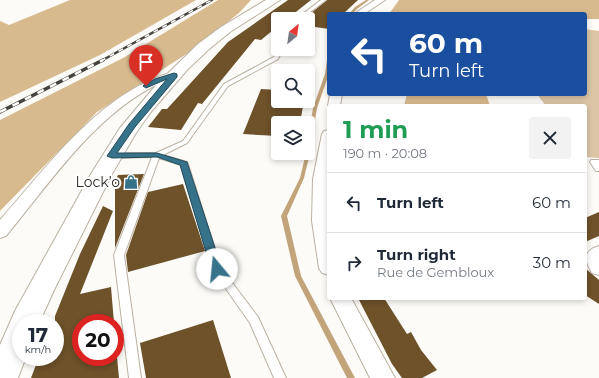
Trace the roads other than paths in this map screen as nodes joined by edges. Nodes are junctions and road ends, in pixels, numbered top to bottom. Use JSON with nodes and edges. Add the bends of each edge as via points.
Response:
{"nodes":[{"id":1,"x":274,"y":0,"type":"edge"},
{"id":2,"x":324,"y":0,"type":"edge"},
{"id":3,"x":381,"y":0,"type":"edge"},
{"id":4,"x":308,"y":12,"type":"edge"},
{"id":5,"x":361,"y":12,"type":"edge"},
{"id":6,"x":277,"y":56,"type":"edge"},
{"id":7,"x":174,"y":75,"type":"junction"},
{"id":8,"x":327,"y":145,"type":"edge"},
{"id":9,"x":157,"y":155,"type":"junction"},
{"id":10,"x":112,"y":156,"type":"junction"},
{"id":11,"x":599,"y":162,"type":"edge"},
{"id":12,"x":599,"y":169,"type":"edge"},
{"id":13,"x":0,"y":232,"type":"edge"},
{"id":14,"x":599,"y":254,"type":"edge"},
{"id":15,"x":327,"y":256,"type":"edge"},
{"id":16,"x":599,"y":268,"type":"edge"},
{"id":17,"x":341,"y":300,"type":"edge"},
{"id":18,"x":29,"y":314,"type":"edge"},
{"id":19,"x":12,"y":353,"type":"edge"},
{"id":20,"x":2,"y":378,"type":"edge"},
{"id":21,"x":134,"y":378,"type":"edge"},
{"id":22,"x":280,"y":378,"type":"edge"},
{"id":23,"x":383,"y":378,"type":"edge"}],
"edges":[{"from":1,"to":7,"type":"main road","via":[[218,36]]},
{"from":2,"to":4,"type":"lane"},
{"from":3,"to":5,"type":"street"},
{"from":6,"to":9,"type":"lane","via":[[226,84],[185,142]]},
{"from":7,"to":10,"type":"main road","via":[[132,126]]},
{"from":7,"to":13,"type":"street","via":[[157,80],[136,92],[83,134]]},
{"from":8,"to":15,"type":"street","via":[[321,179],[321,221]]},
{"from":9,"to":10,"type":"lane"},
{"from":9,"to":21,"type":"lane","via":[[119,255]]},
{"from":9,"to":22,"type":"lane","via":[[184,164],[217,269],[254,320]]},
{"from":10,"to":18,"type":"main road"},
{"from":11,"to":12,"type":"lane","via":[[594,162]]},
{"from":14,"to":16,"type":"street","via":[[596,256],[596,262]]},
{"from":17,"to":23,"type":"street"},
{"from":19,"to":20,"type":"main road"}]}
